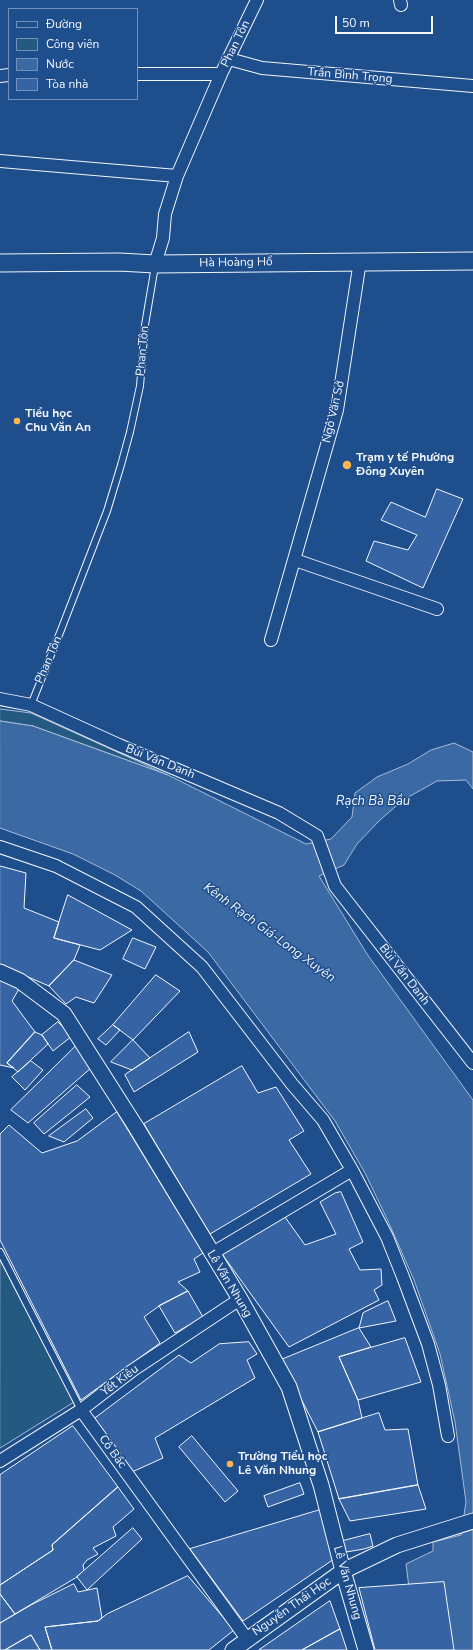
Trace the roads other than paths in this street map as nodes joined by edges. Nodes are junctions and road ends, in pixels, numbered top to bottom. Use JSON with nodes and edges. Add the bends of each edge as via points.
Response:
{"nodes":[{"id":1,"x":257,"y":0,"type":"edge"},
{"id":2,"x":229,"y":59,"type":"junction"},
{"id":3,"x":138,"y":74,"type":"edge"},
{"id":4,"x":221,"y":74,"type":"junction"},
{"id":5,"x":473,"y":86,"type":"edge"},
{"id":6,"x":0,"y":161,"type":"edge"},
{"id":7,"x":177,"y":176,"type":"junction"},
{"id":8,"x":360,"y":261,"type":"junction"},
{"id":9,"x":473,"y":261,"type":"edge"},
{"id":10,"x":0,"y":263,"type":"edge"},
{"id":11,"x":155,"y":264,"type":"junction"},
{"id":12,"x":294,"y":560,"type":"junction"},
{"id":13,"x":437,"y":609,"type":"dead end"},
{"id":14,"x":271,"y":640,"type":"dead end"},
{"id":15,"x":0,"y":699,"type":"edge"},
{"id":16,"x":30,"y":704,"type":"junction"},
{"id":17,"x":0,"y":847,"type":"edge"},
{"id":18,"x":0,"y":972,"type":"edge"},
{"id":19,"x":473,"y":1063,"type":"edge"},
{"id":20,"x":352,"y":1170,"type":"junction"},
{"id":21,"x":0,"y":1252,"type":"edge"},
{"id":22,"x":211,"y":1254,"type":"junction"},
{"id":23,"x":240,"y":1299,"type":"junction"},
{"id":24,"x":81,"y":1410,"type":"junction"},
{"id":25,"x":448,"y":1436,"type":"dead end"},
{"id":26,"x":0,"y":1461,"type":"edge"},
{"id":27,"x":473,"y":1521,"type":"edge"},
{"id":28,"x":343,"y":1571,"type":"junction"},
{"id":29,"x":247,"y":1639,"type":"junction"},
{"id":30,"x":233,"y":1650,"type":"edge"},
{"id":31,"x":366,"y":1650,"type":"edge"}],
"edges":[{"from":1,"to":2,"type":"street","name":"Phan Tôn"},
{"from":2,"to":4,"type":"street","name":"Phan Tôn"},
{"from":2,"to":5,"type":"street","name":"Trần Bình Trọng","via":[[262,68]]},
{"from":3,"to":4,"type":"street"},
{"from":4,"to":7,"type":"street","name":"Phan Tôn"},
{"from":6,"to":7,"type":"street"},
{"from":7,"to":11,"type":"street","name":"Phan Tôn","via":[[165,214],[163,238]]},
{"from":8,"to":9,"type":"main road","name":"Hà Hoàng Hổ"},
{"from":8,"to":11,"type":"main road","name":"Hà Hoàng Hổ"},
{"from":8,"to":12,"type":"street","name":"Ngô Văn Sở","via":[[337,410]]},
{"from":10,"to":11,"type":"main road","name":"Hà Hoàng Hổ"},
{"from":11,"to":16,"type":"lane","name":"Phan Tôn","via":[[145,325],[140,386],[121,465],[107,511],[62,630]]},
{"from":12,"to":13,"type":"street"},
{"from":12,"to":14,"type":"street","name":"Ngô Văn Sở"},
{"from":15,"to":16,"type":"street","name":"Bùi Văn Danh"},
{"from":16,"to":19,"type":"street","name":"Bùi Văn Danh","via":[[279,813],[317,836],[335,886]]},
{"from":17,"to":20,"type":"street","via":[[56,866],[99,887],[136,907],[169,936],[202,967],[322,1120]]},
{"from":18,"to":22,"type":"street","name":"Lê Văn Nhung","via":[[20,981],[64,1014],[124,1108]]},
{"from":20,"to":22,"type":"street"},
{"from":20,"to":25,"type":"street","via":[[387,1237],[417,1311],[439,1385]]},
{"from":21,"to":24,"type":"lane","name":"Cô Bắc"},
{"from":22,"to":23,"type":"street","name":"Lê Văn Nhung"},
{"from":23,"to":24,"type":"street","name":"Yết Kiêu","via":[[133,1370]]},
{"from":23,"to":28,"type":"street","name":"Lê Văn Nhung","via":[[289,1387],[322,1485]]},
{"from":24,"to":26,"type":"street","name":"Yết Kiêu"},
{"from":24,"to":29,"type":"street","name":"Cô Bắc"},
{"from":27,"to":28,"type":"street","name":"Nguyễn Thái Học","via":[[397,1544]]},
{"from":28,"to":29,"type":"street","name":"Nguyễn Thái Học"},
{"from":28,"to":31,"type":"street","name":"Lê Văn Nhung"},
{"from":29,"to":30,"type":"street","name":"Nguyễn Thái Học"}]}
